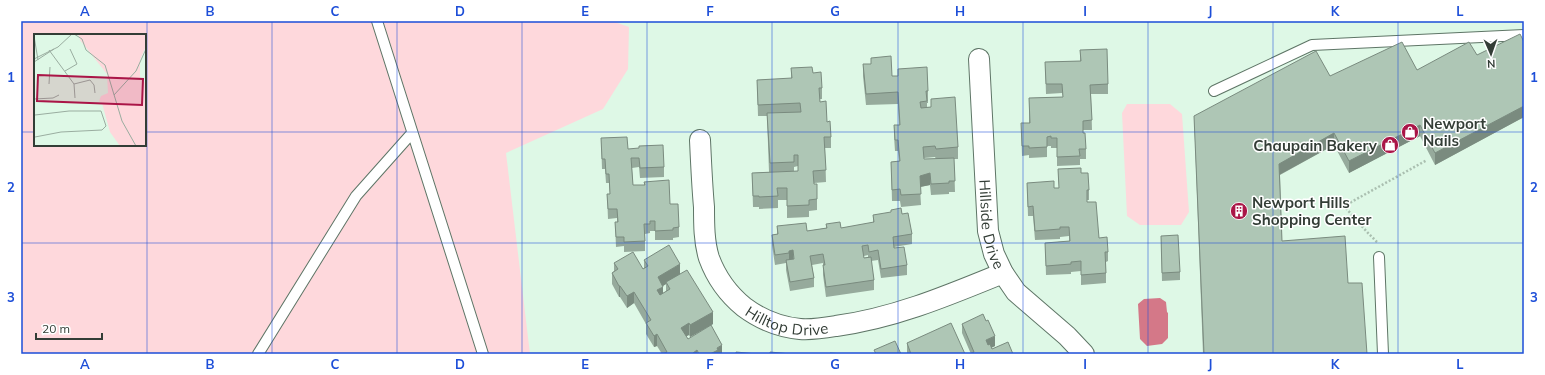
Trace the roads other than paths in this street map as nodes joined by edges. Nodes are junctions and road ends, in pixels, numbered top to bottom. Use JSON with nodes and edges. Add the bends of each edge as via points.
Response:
{"nodes":[{"id":1,"x":377,"y":21,"type":"edge"},
{"id":2,"x":1524,"y":35,"type":"edge"},
{"id":3,"x":979,"y":59,"type":"dead end"},
{"id":4,"x":1214,"y":91,"type":"dead end"},
{"id":5,"x":412,"y":133,"type":"junction"},
{"id":6,"x":700,"y":140,"type":"dead end"},
{"id":7,"x":1379,"y":257,"type":"dead end"},
{"id":8,"x":1003,"y":273,"type":"junction"},
{"id":9,"x":258,"y":354,"type":"edge"},
{"id":10,"x":483,"y":354,"type":"edge"},
{"id":11,"x":1084,"y":354,"type":"edge"},
{"id":12,"x":1383,"y":354,"type":"edge"}],
"edges":[{"from":1,"to":5,"type":"lane"},
{"from":2,"to":4,"type":"lane","via":[[1312,45]]},
{"from":3,"to":8,"type":"street","name":"Hillside Drive","via":[[988,231],[994,254]]},
{"from":5,"to":9,"type":"lane","via":[[356,196]]},
{"from":5,"to":10,"type":"lane"},
{"from":6,"to":8,"type":"street","name":"Hilltop Drive","via":[[705,237],[718,277],[734,298],[754,314],[779,325],[815,329],[863,322],[935,301]]},
{"from":7,"to":12,"type":"lane"},
{"from":8,"to":11,"type":"street","name":"Hillside Drive","via":[[1016,292]]}]}
